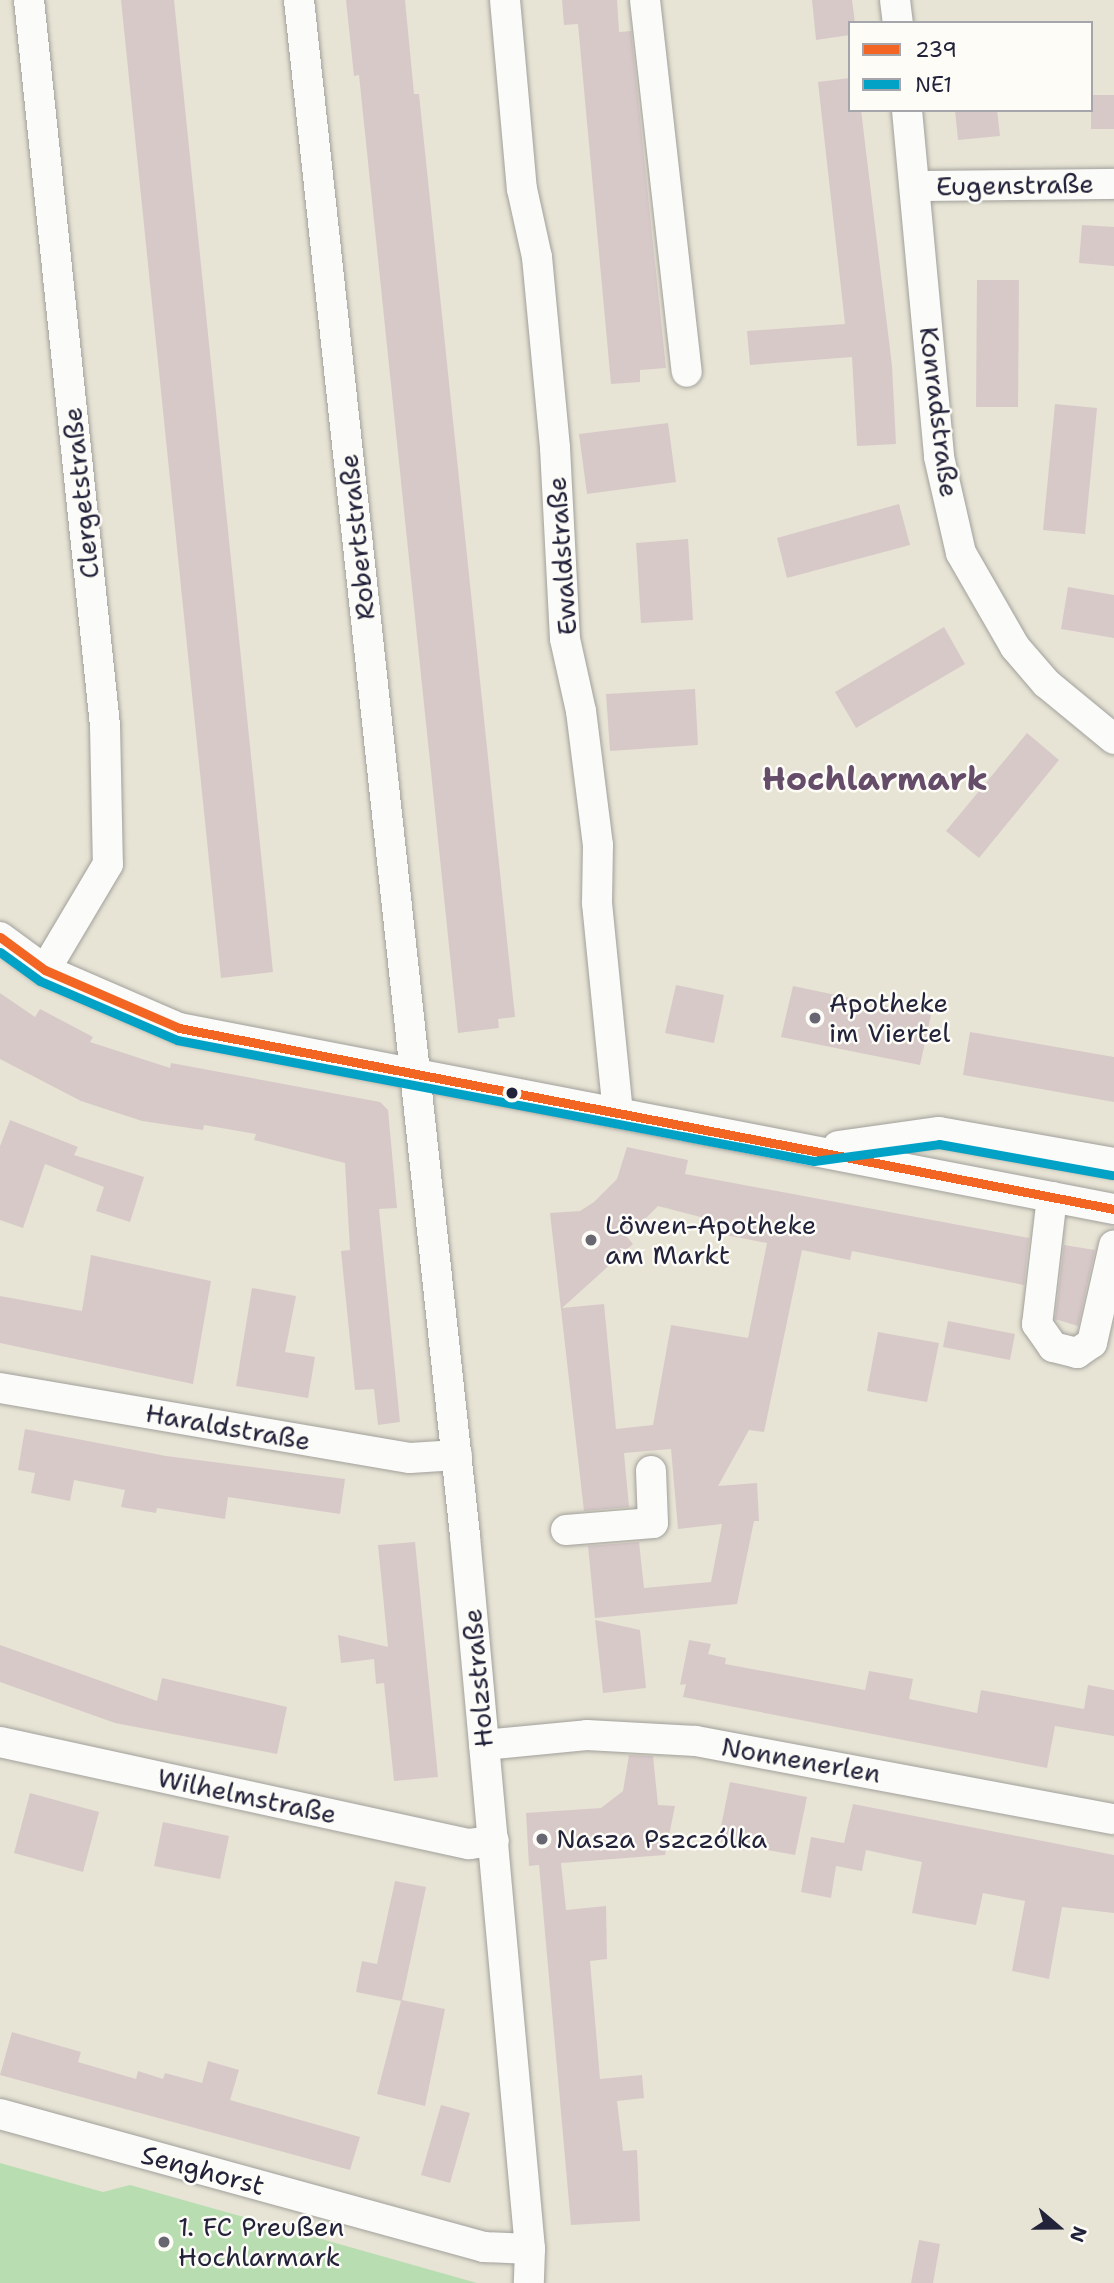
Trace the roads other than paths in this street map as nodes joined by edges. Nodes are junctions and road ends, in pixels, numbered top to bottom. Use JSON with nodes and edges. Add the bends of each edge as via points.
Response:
{"nodes":[{"id":1,"x":29,"y":0,"type":"edge"},
{"id":2,"x":299,"y":0,"type":"edge"},
{"id":3,"x":505,"y":0,"type":"edge"},
{"id":4,"x":645,"y":0,"type":"edge"},
{"id":5,"x":895,"y":0,"type":"edge"},
{"id":6,"x":898,"y":21,"type":"edge"},
{"id":7,"x":907,"y":112,"type":"edge"},
{"id":8,"x":1114,"y":184,"type":"edge"},
{"id":9,"x":916,"y":186,"type":"junction"},
{"id":10,"x":688,"y":372,"type":"dead end"},
{"id":11,"x":1114,"y":739,"type":"edge"},
{"id":12,"x":0,"y":937,"type":"edge"},
{"id":13,"x":46,"y":970,"type":"junction"},
{"id":14,"x":415,"y":1073,"type":"junction"},
{"id":15,"x":618,"y":1112,"type":"junction"},
{"id":16,"x":816,"y":1149,"type":"junction"},
{"id":17,"x":1114,"y":1163,"type":"edge"},
{"id":18,"x":1052,"y":1197,"type":"junction"},
{"id":19,"x":1114,"y":1209,"type":"edge"},
{"id":20,"x":1114,"y":1245,"type":"edge"},
{"id":21,"x":0,"y":1388,"type":"edge"},
{"id":22,"x":457,"y":1455,"type":"junction"},
{"id":23,"x":652,"y":1471,"type":"dead end"},
{"id":24,"x":566,"y":1530,"type":"dead end"},
{"id":25,"x":0,"y":1742,"type":"edge"},
{"id":26,"x":484,"y":1745,"type":"junction"},
{"id":27,"x":1114,"y":1819,"type":"edge"},
{"id":28,"x":494,"y":1841,"type":"junction"},
{"id":29,"x":0,"y":2114,"type":"edge"},
{"id":30,"x":530,"y":2249,"type":"junction"},
{"id":31,"x":529,"y":2283,"type":"edge"}],
"edges":[{"from":1,"to":13,"type":"street","name":"Clergetstraße","via":[[105,726],[108,864]]},
{"from":2,"to":14,"type":"street","name":"Robertstraße"},
{"from":3,"to":15,"type":"street","name":"Ewaldstraße","via":[[522,189],[537,257],[555,448],[565,639],[582,711],[598,845],[597,903]]},
{"from":4,"to":10,"type":"street"},
{"from":5,"to":6,"type":"street"},
{"from":7,"to":9,"type":"street","name":"Konradstraße"},
{"from":8,"to":9,"type":"street","name":"Eugenstraße"},
{"from":9,"to":11,"type":"street","name":"Konradstraße","via":[[939,457],[961,553],[1015,647],[1064,699]]},
{"from":12,"to":13,"type":"street"},
{"from":13,"to":14,"type":"street","via":[[179,1028]]},
{"from":14,"to":15,"type":"street"},
{"from":14,"to":22,"type":"street","name":"Holzstraße"},
{"from":15,"to":16,"type":"street"},
{"from":16,"to":17,"type":"street","via":[[940,1132]]},
{"from":16,"to":18,"type":"street"},
{"from":18,"to":19,"type":"street"},
{"from":18,"to":20,"type":"street","via":[[1037,1324],[1053,1348],[1077,1353],[1092,1343]]},
{"from":21,"to":22,"type":"street","name":"Haraldstraße","via":[[410,1458]]},
{"from":22,"to":26,"type":"street","name":"Holzstraße"},
{"from":23,"to":24,"type":"street","via":[[653,1523]]},
{"from":25,"to":28,"type":"street","name":"Wilhelmstraße","via":[[469,1844]]},
{"from":26,"to":27,"type":"street","name":"Nonnenerlen","via":[[587,1735],[696,1741]]},
{"from":26,"to":28,"type":"street","name":"Holzstraße"},
{"from":28,"to":30,"type":"street","name":"Holzstraße"},
{"from":29,"to":30,"type":"street","name":"Senghorst","via":[[484,2247]]},
{"from":30,"to":31,"type":"street","name":"Holzstraße"}]}
